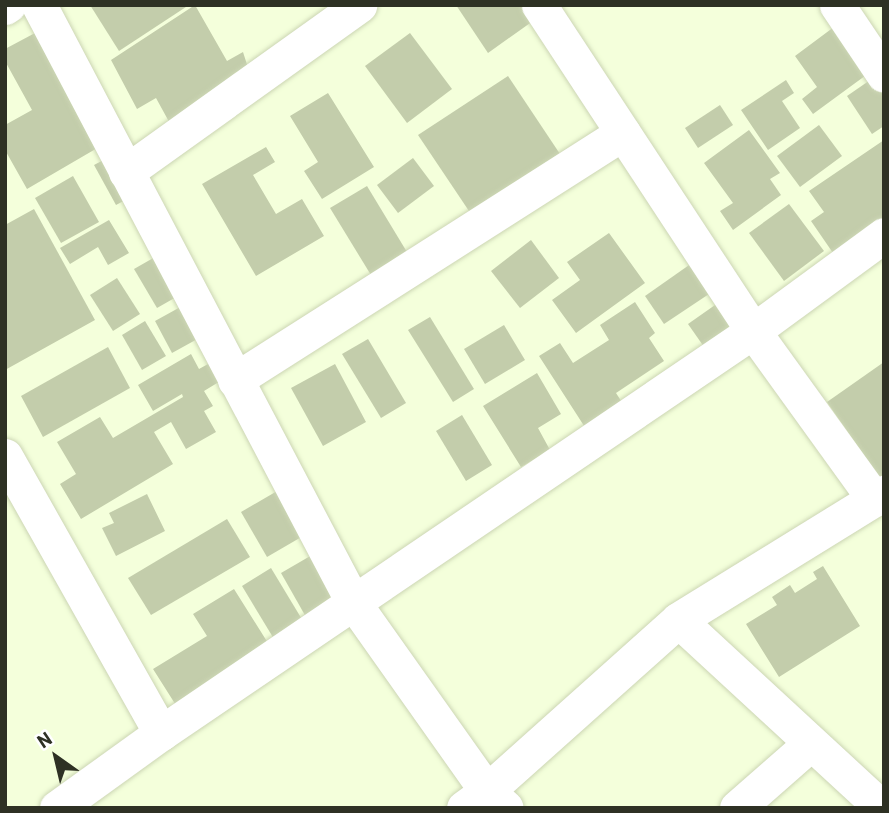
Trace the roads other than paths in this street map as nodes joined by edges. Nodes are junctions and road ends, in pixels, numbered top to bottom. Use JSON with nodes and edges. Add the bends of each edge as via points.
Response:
{"nodes":[{"id":1,"x":39,"y":5,"type":"edge"},
{"id":2,"x":359,"y":5,"type":"edge"},
{"id":3,"x":539,"y":5,"type":"edge"},
{"id":4,"x":836,"y":5,"type":"edge"},
{"id":5,"x":884,"y":75,"type":"edge"},
{"id":6,"x":623,"y":134,"type":"junction"},
{"id":7,"x":126,"y":172,"type":"junction"},
{"id":8,"x":884,"y":235,"type":"edge"},
{"id":9,"x":753,"y":331,"type":"junction"},
{"id":10,"x":235,"y":380,"type":"junction"},
{"id":11,"x":5,"y":456,"type":"edge"},
{"id":12,"x":879,"y":496,"type":"edge"},
{"id":13,"x":353,"y":602,"type":"junction"},
{"id":14,"x":678,"y":620,"type":"junction"},
{"id":15,"x":161,"y":733,"type":"junction"},
{"id":16,"x":811,"y":743,"type":"junction"},
{"id":17,"x":486,"y":802,"type":"edge"},
{"id":18,"x":57,"y":808,"type":"edge"},
{"id":19,"x":737,"y":808,"type":"edge"},
{"id":20,"x":882,"y":808,"type":"edge"}],
"edges":[{"from":1,"to":7,"type":"street"},
{"from":2,"to":7,"type":"street"},
{"from":3,"to":6,"type":"street"},
{"from":4,"to":5,"type":"street"},
{"from":6,"to":9,"type":"street"},
{"from":6,"to":10,"type":"street"},
{"from":7,"to":10,"type":"street"},
{"from":8,"to":9,"type":"street"},
{"from":9,"to":12,"type":"street"},
{"from":9,"to":13,"type":"street"},
{"from":10,"to":13,"type":"street"},
{"from":11,"to":15,"type":"street"},
{"from":12,"to":14,"type":"street"},
{"from":13,"to":15,"type":"street"},
{"from":13,"to":17,"type":"street"},
{"from":14,"to":16,"type":"street"},
{"from":14,"to":17,"type":"street"},
{"from":15,"to":18,"type":"street"},
{"from":16,"to":19,"type":"street"},
{"from":16,"to":20,"type":"street"}]}
